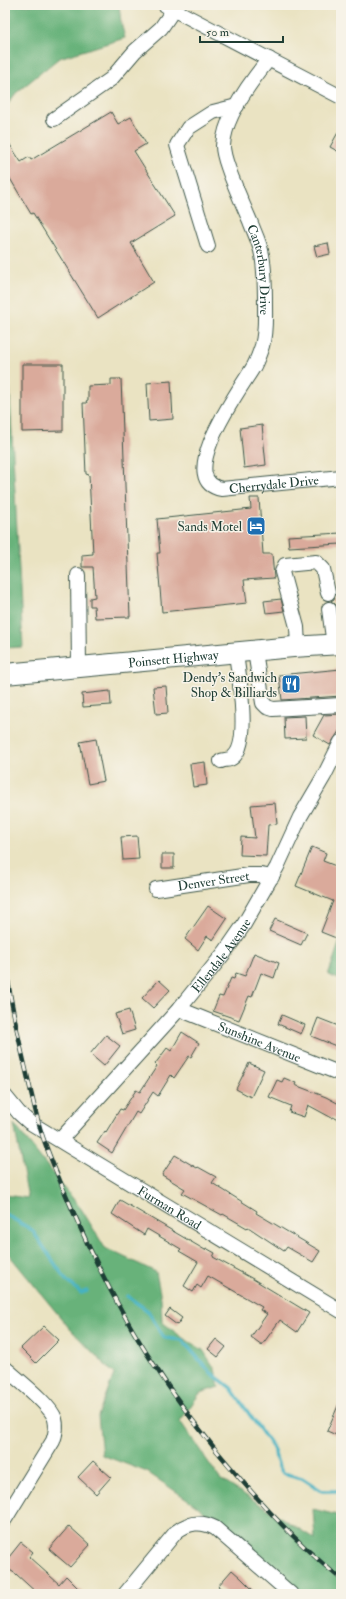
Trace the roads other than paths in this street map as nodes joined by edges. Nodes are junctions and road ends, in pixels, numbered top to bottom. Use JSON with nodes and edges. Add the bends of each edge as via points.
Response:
{"nodes":[{"id":1,"x":170,"y":7,"type":"edge"},
{"id":2,"x":268,"y":59,"type":"junction"},
{"id":3,"x":341,"y":97,"type":"edge"},
{"id":4,"x":237,"y":106,"type":"junction"},
{"id":5,"x":54,"y":119,"type":"dead end"},
{"id":6,"x":208,"y":246,"type":"dead end"},
{"id":7,"x":341,"y":478,"type":"edge"},
{"id":8,"x":209,"y":483,"type":"joint"},
{"id":9,"x":78,"y":575,"type":"dead end"},
{"id":10,"x":328,"y":593,"type":"dead end"},
{"id":11,"x":329,"y":609,"type":"dead end"},
{"id":12,"x":337,"y":644,"type":"edge"},
{"id":13,"x":298,"y":647,"type":"junction"},
{"id":14,"x":245,"y":652,"type":"junction"},
{"id":15,"x":80,"y":668,"type":"junction"},
{"id":16,"x":11,"y":674,"type":"edge"},
{"id":17,"x":341,"y":705,"type":"edge"},
{"id":18,"x":341,"y":742,"type":"edge"},
{"id":19,"x":221,"y":761,"type":"dead end"},
{"id":20,"x":272,"y":877,"type":"junction"},
{"id":21,"x":156,"y":889,"type":"dead end"},
{"id":22,"x":179,"y":1009,"type":"junction"},
{"id":23,"x":341,"y":1074,"type":"edge"},
{"id":24,"x":5,"y":1096,"type":"edge"},
{"id":25,"x":60,"y":1140,"type":"junction"},
{"id":26,"x":341,"y":1311,"type":"edge"},
{"id":27,"x":5,"y":1368,"type":"edge"},
{"id":28,"x":5,"y":1519,"type":"edge"},
{"id":29,"x":125,"y":1594,"type":"edge"},
{"id":30,"x":291,"y":1594,"type":"edge"}],
"edges":[{"from":1,"to":2,"type":"street"},
{"from":1,"to":5,"type":"street","via":[[161,28],[135,51],[111,79]]},
{"from":2,"to":3,"type":"street"},
{"from":2,"to":4,"type":"street","name":"Canterbury Drive"},
{"from":4,"to":6,"type":"street","via":[[213,112],[188,128],[177,145]]},
{"from":4,"to":8,"type":"street","name":"Canterbury Drive","via":[[225,132],[224,152],[262,254],[265,329],[262,347],[255,364],[221,419],[211,441],[205,464]]},
{"from":7,"to":8,"type":"street","name":"Cherrydale Drive","via":[[222,489],[217,489]]},
{"from":9,"to":15,"type":"street"},
{"from":10,"to":13,"type":"street","via":[[323,569],[316,562],[285,565],[282,572],[297,627]]},
{"from":11,"to":12,"type":"street"},
{"from":12,"to":13,"type":"highway","name":"Poinsett Highway"},
{"from":13,"to":14,"type":"highway","name":"Poinsett Highway"},
{"from":14,"to":15,"type":"highway","name":"Poinsett Highway"},
{"from":14,"to":17,"type":"street","via":[[263,703],[267,707],[273,709]]},
{"from":14,"to":19,"type":"street","via":[[240,744],[236,754]]},
{"from":15,"to":16,"type":"highway","name":"Poinsett Highway"},
{"from":18,"to":20,"type":"street","name":"Ellendale Avenue","via":[[300,817]]},
{"from":20,"to":21,"type":"street","name":"Denver Street","via":[[249,875]]},
{"from":20,"to":22,"type":"street","name":"Ellendale Avenue","via":[[225,952]]},
{"from":22,"to":23,"type":"street","name":"Sunshine Avenue"},
{"from":22,"to":25,"type":"street","name":"Ellendale Avenue"},
{"from":24,"to":25,"type":"street","name":"Furman Road","via":[[29,1122]]},
{"from":25,"to":26,"type":"street","name":"Furman Road"},
{"from":27,"to":28,"type":"street","via":[[52,1412],[56,1428],[53,1441]]},
{"from":29,"to":30,"type":"street","via":[[176,1532],[187,1525],[202,1523],[225,1535]]}]}
